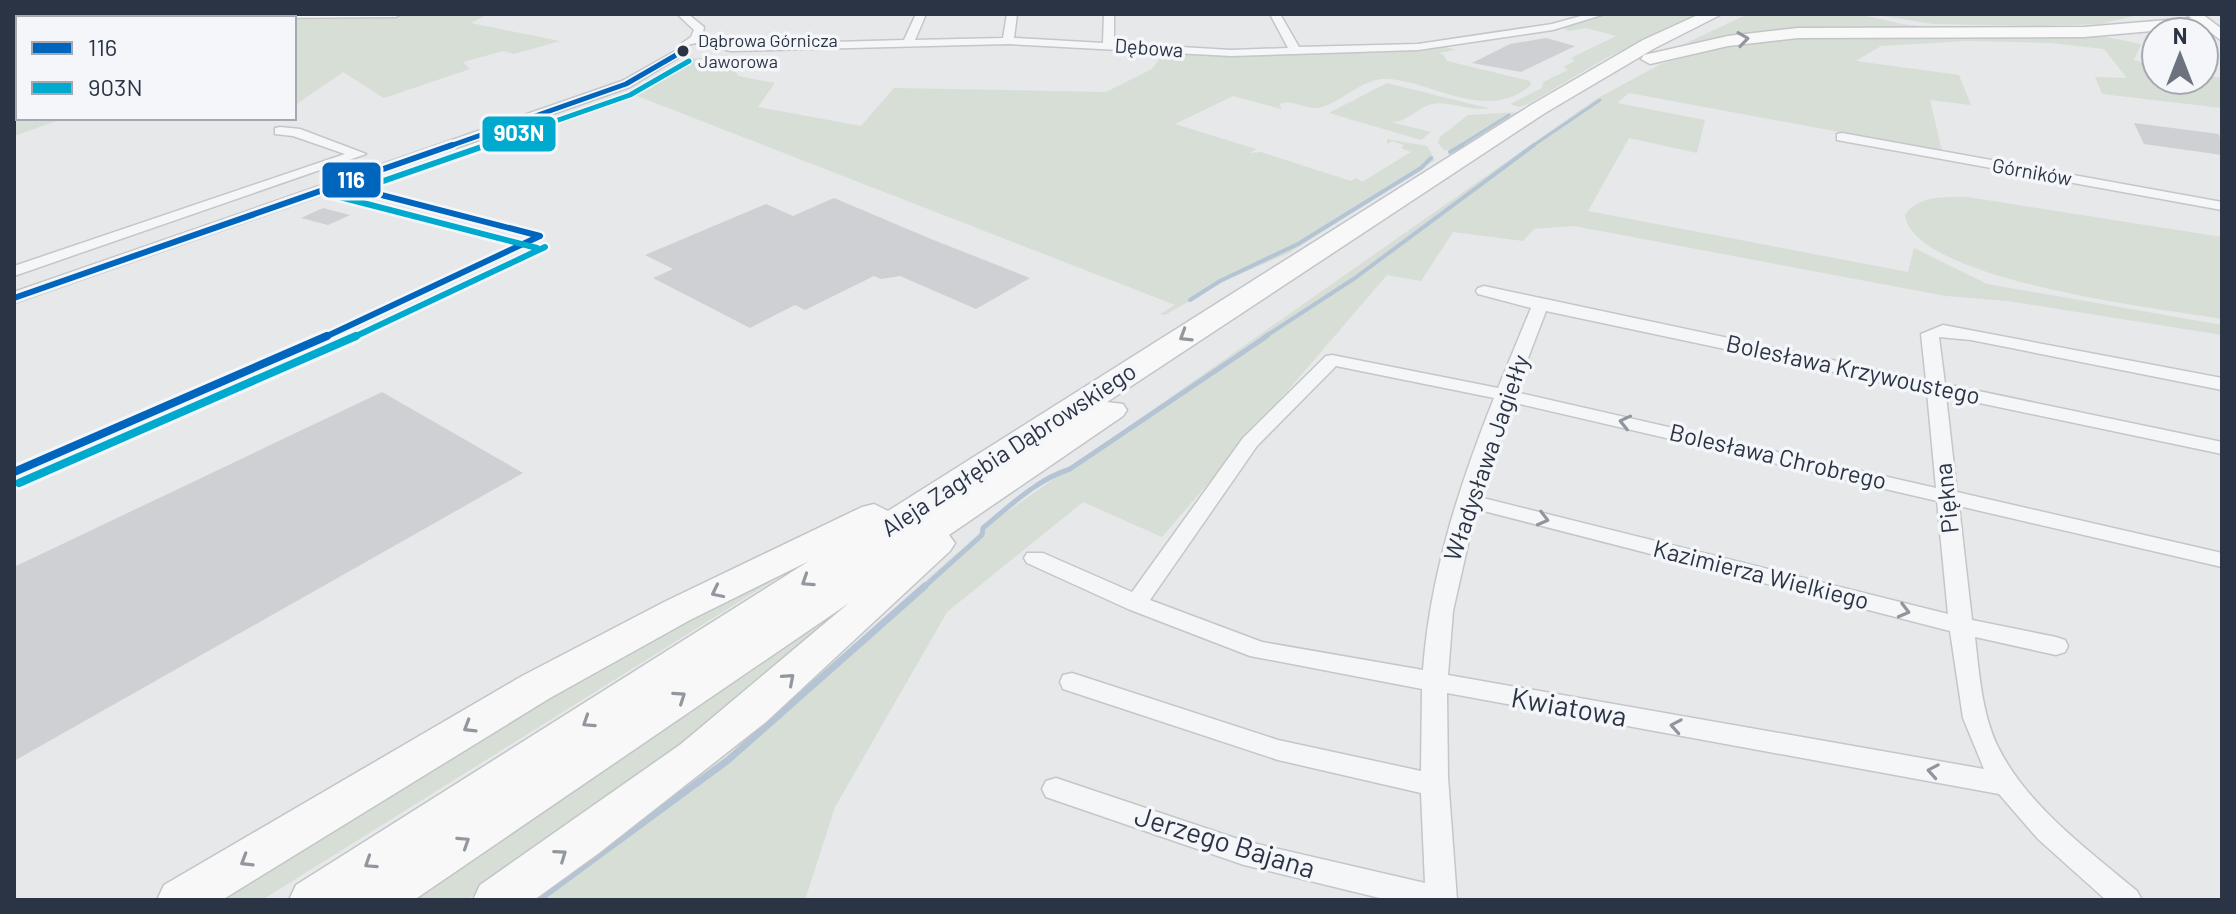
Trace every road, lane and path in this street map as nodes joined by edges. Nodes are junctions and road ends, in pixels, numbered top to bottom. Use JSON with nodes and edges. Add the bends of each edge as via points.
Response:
{"nodes":[{"id":1,"x":396,"y":14,"type":"edge"},
{"id":2,"x":682,"y":14,"type":"edge"},
{"id":3,"x":921,"y":14,"type":"edge"},
{"id":4,"x":1012,"y":14,"type":"edge"},
{"id":5,"x":1109,"y":14,"type":"edge"},
{"id":6,"x":1275,"y":14,"type":"edge"},
{"id":7,"x":1600,"y":14,"type":"edge"},
{"id":8,"x":1863,"y":14,"type":"edge"},
{"id":9,"x":296,"y":17,"type":"edge"},
{"id":10,"x":1720,"y":17,"type":"edge"},
{"id":11,"x":2140,"y":21,"type":"edge"},
{"id":12,"x":2140,"y":22,"type":"edge"},
{"id":13,"x":696,"y":39,"type":"junction"},
{"id":14,"x":1008,"y":41,"type":"junction"},
{"id":15,"x":909,"y":42,"type":"junction"},
{"id":16,"x":1108,"y":45,"type":"junction"},
{"id":17,"x":742,"y":48,"type":"junction"},
{"id":18,"x":680,"y":50,"type":"junction"},
{"id":19,"x":1295,"y":51,"type":"junction"},
{"id":20,"x":1640,"y":62,"type":"junction"},
{"id":21,"x":280,"y":131,"type":"dead end"},
{"id":22,"x":1842,"y":137,"type":"dead end"},
{"id":23,"x":357,"y":154,"type":"junction"},
{"id":24,"x":389,"y":166,"type":"junction"},
{"id":25,"x":2222,"y":206,"type":"edge"},
{"id":26,"x":1298,"y":264,"type":"junction"},
{"id":27,"x":14,"y":271,"type":"edge"},
{"id":28,"x":1484,"y":291,"type":"dead end"},
{"id":29,"x":14,"y":298,"type":"edge"},
{"id":30,"x":1540,"y":305,"type":"junction"},
{"id":31,"x":1175,"y":319,"type":"dead end"},
{"id":32,"x":2222,"y":384,"type":"edge"},
{"id":33,"x":1937,"y":388,"type":"junction"},
{"id":34,"x":1505,"y":395,"type":"junction"},
{"id":35,"x":2222,"y":448,"type":"edge"},
{"id":36,"x":1012,"y":462,"type":"junction"},
{"id":37,"x":1947,"y":496,"type":"junction"},
{"id":38,"x":1467,"y":500,"type":"junction"},
{"id":39,"x":1035,"y":558,"type":"dead end"},
{"id":40,"x":2222,"y":560,"type":"edge"},
{"id":41,"x":1136,"y":603,"type":"junction"},
{"id":42,"x":1962,"y":626,"type":"junction"},
{"id":43,"x":2056,"y":646,"type":"dead end"},
{"id":44,"x":1072,"y":682,"type":"dead end"},
{"id":45,"x":1434,"y":684,"type":"junction"},
{"id":46,"x":1436,"y":785,"type":"junction"},
{"id":47,"x":2009,"y":785,"type":"junction"},
{"id":48,"x":1056,"y":789,"type":"dead end"},
{"id":49,"x":181,"y":900,"type":"edge"},
{"id":50,"x":313,"y":900,"type":"edge"},
{"id":51,"x":375,"y":900,"type":"edge"},
{"id":52,"x":497,"y":900,"type":"edge"},
{"id":53,"x":1440,"y":900,"type":"edge"},
{"id":54,"x":2127,"y":900,"type":"edge"}],
"edges":[{"from":1,"to":9,"type":"street"},
{"from":2,"to":13,"type":"street","via":[[700,29]]},
{"from":3,"to":15,"type":"street"},
{"from":4,"to":14,"type":"street"},
{"from":5,"to":16,"type":"street"},
{"from":6,"to":19,"type":"street"},
{"from":7,"to":19,"type":"street","name":"Dębowa","via":[[1445,45]]},
{"from":8,"to":11,"type":"main road","via":[[1957,28],[2091,27]]},
{"from":10,"to":20,"type":"main road","name":"Aleja Zagłębia Dąbrowskiego"},
{"from":10,"to":26,"type":"main road","name":"Aleja Zagłębia Dąbrowskiego","via":[[1601,70]]},
{"from":20,"to":12,"type":"main road","one_way":true,"via":[[1728,41],[1798,33],[2084,32]]},
{"from":13,"to":17,"type":"street","name":"Dębowa"},
{"from":13,"to":18,"type":"street"},
{"from":14,"to":15,"type":"street","name":"Dębowa"},
{"from":14,"to":16,"type":"street","name":"Dębowa"},
{"from":15,"to":17,"type":"street","name":"Dębowa"},
{"from":16,"to":19,"type":"street","name":"Dębowa","via":[[1223,53]]},
{"from":17,"to":18,"type":"street"},
{"from":18,"to":24,"type":"street","via":[[570,103]]},
{"from":20,"to":36,"type":"main road","name":"Aleja Zagłębia Dąbrowskiego"},
{"from":21,"to":23,"type":"street"},
{"from":22,"to":25,"type":"street","name":"Górników"},
{"from":23,"to":24,"type":"street"},
{"from":23,"to":27,"type":"street"},
{"from":24,"to":29,"type":"street"},
{"from":26,"to":31,"type":"main road","via":[[1229,287]]},
{"from":26,"to":36,"type":"main road","name":"Aleja Zagłębia Dąbrowskiego","one_way":true},
{"from":28,"to":30,"type":"street","name":"Bolesława Krzywoustego"},
{"from":30,"to":33,"type":"street","name":"Bolesława Krzywoustego"},
{"from":30,"to":34,"type":"street","name":"Władysława Jagiełły"},
{"from":32,"to":33,"type":"street","name":"Piękna","via":[[1943,330],[1930,334]]},
{"from":33,"to":35,"type":"street","name":"Bolesława Krzywoustego"},
{"from":33,"to":37,"type":"street","name":"Piękna"},
{"from":37,"to":34,"type":"street","name":"Bolesława Chrobrego","one_way":true},
{"from":34,"to":38,"type":"street","name":"Władysława Jagiełły"},
{"from":34,"to":41,"type":"street","name":"Bolesława Chrobrego","via":[[1332,360],[1250,442]]},
{"from":36,"to":49,"type":"main road","one_way":true,"via":[[677,611],[536,687]]},
{"from":36,"to":50,"type":"main road","name":"Aleja Zagłębia Dąbrowskiego","one_way":true},
{"from":51,"to":36,"type":"main road","name":"Aleja Zagłębia Dąbrowskiego","one_way":true},
{"from":52,"to":36,"type":"main road","one_way":true,"via":[[639,800],[789,680]]},
{"from":37,"to":40,"type":"street","name":"Bolesława Chrobrego"},
{"from":37,"to":42,"type":"street","name":"Piękna"},
{"from":38,"to":42,"type":"street","name":"Kazimierza Wielkiego","one_way":true},
{"from":38,"to":45,"type":"street","name":"Władysława Jagiełły","via":[[1448,573]]},
{"from":39,"to":41,"type":"street","name":"Kwiatowa"},
{"from":41,"to":45,"type":"street","name":"Kwiatowa","via":[[1259,650]]},
{"from":42,"to":43,"type":"street","name":"Kazimierza Wielkiego"},
{"from":42,"to":47,"type":"street","name":"Piękna","via":[[1974,714],[1985,748]]},
{"from":44,"to":46,"type":"street","via":[[1278,750]]},
{"from":45,"to":46,"type":"street","name":"Władysława Jagiełły"},
{"from":47,"to":45,"type":"street","name":"Kwiatowa","one_way":true},
{"from":46,"to":53,"type":"street","name":"Władysława Jagiełły"},
{"from":47,"to":54,"type":"street","name":"Piękna","via":[[2042,823]]},
{"from":48,"to":53,"type":"street","name":"Jerzego Bajana","via":[[1244,853]]}]}
